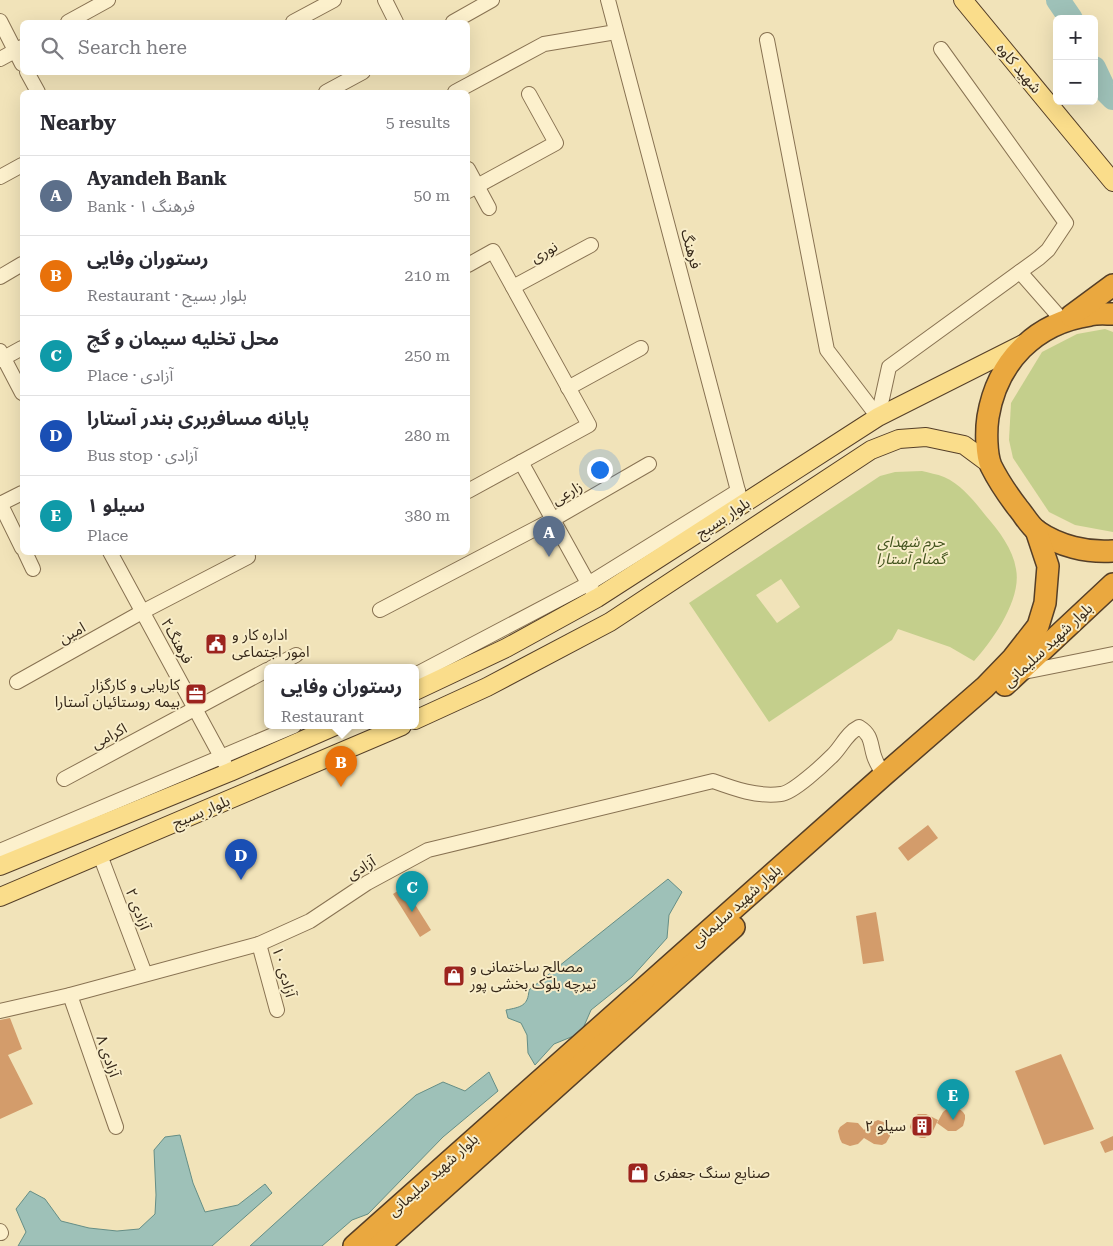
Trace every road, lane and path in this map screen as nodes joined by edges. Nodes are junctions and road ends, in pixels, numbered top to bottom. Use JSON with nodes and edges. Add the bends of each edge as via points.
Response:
{"nodes":[{"id":1,"x":108,"y":0,"type":"edge"},
{"id":2,"x":334,"y":0,"type":"edge"},
{"id":3,"x":384,"y":0,"type":"edge"},
{"id":4,"x":492,"y":0,"type":"edge"},
{"id":5,"x":608,"y":0,"type":"edge"},
{"id":6,"x":963,"y":0,"type":"edge"},
{"id":7,"x":72,"y":20,"type":"edge"},
{"id":8,"x":297,"y":20,"type":"edge"},
{"id":9,"x":395,"y":20,"type":"edge"},
{"id":10,"x":457,"y":20,"type":"edge"},
{"id":11,"x":0,"y":21,"type":"edge"},
{"id":12,"x":616,"y":32,"type":"junction"},
{"id":13,"x":767,"y":40,"type":"dead end"},
{"id":14,"x":19,"y":49,"type":"edge"},
{"id":15,"x":941,"y":49,"type":"dead end"},
{"id":16,"x":0,"y":59,"type":"edge"},
{"id":17,"x":29,"y":75,"type":"edge"},
{"id":18,"x":357,"y":75,"type":"edge"},
{"id":19,"x":37,"y":90,"type":"edge"},
{"id":20,"x":330,"y":90,"type":"edge"},
{"id":21,"x":459,"y":90,"type":"edge"},
{"id":22,"x":529,"y":94,"type":"dead end"},
{"id":23,"x":20,"y":166,"type":"edge"},
{"id":24,"x":0,"y":177,"type":"edge"},
{"id":25,"x":1113,"y":182,"type":"edge"},
{"id":26,"x":472,"y":189,"type":"edge"},
{"id":27,"x":489,"y":208,"type":"dead end"},
{"id":28,"x":591,"y":245,"type":"dead end"},
{"id":29,"x":470,"y":264,"type":"edge"},
{"id":30,"x":20,"y":265,"type":"edge"},
{"id":31,"x":1020,"y":272,"type":"junction"},
{"id":32,"x":0,"y":276,"type":"edge"},
{"id":33,"x":1113,"y":286,"type":"edge"},
{"id":34,"x":513,"y":287,"type":"junction"},
{"id":35,"x":1113,"y":314,"type":"edge"},
{"id":36,"x":1064,"y":321,"type":"junction"},
{"id":37,"x":1028,"y":342,"type":"junction"},
{"id":38,"x":640,"y":348,"type":"dead end"},
{"id":39,"x":20,"y":349,"type":"edge"},
{"id":40,"x":1,"y":356,"type":"edge"},
{"id":41,"x":568,"y":388,"type":"junction"},
{"id":42,"x":20,"y":389,"type":"edge"},
{"id":43,"x":878,"y":416,"type":"junction"},
{"id":44,"x":521,"y":462,"type":"junction"},
{"id":45,"x":649,"y":464,"type":"dead end"},
{"id":46,"x":991,"y":464,"type":"junction"},
{"id":47,"x":470,"y":490,"type":"edge"},
{"id":48,"x":20,"y":494,"type":"edge"},
{"id":49,"x":740,"y":498,"type":"junction"},
{"id":50,"x":0,"y":504,"type":"edge"},
{"id":51,"x":552,"y":520,"type":"junction"},
{"id":52,"x":1036,"y":530,"type":"junction"},
{"id":53,"x":20,"y":544,"type":"edge"},
{"id":54,"x":1113,"y":551,"type":"edge"},
{"id":55,"x":26,"y":555,"type":"edge"},
{"id":56,"x":112,"y":555,"type":"edge"},
{"id":57,"x":248,"y":557,"type":"dead end"},
{"id":58,"x":33,"y":569,"type":"dead end"},
{"id":59,"x":1113,"y":584,"type":"edge"},
{"id":60,"x":592,"y":591,"type":"junction"},
{"id":61,"x":380,"y":610,"type":"dead end"},
{"id":62,"x":142,"y":612,"type":"junction"},
{"id":63,"x":610,"y":622,"type":"junction"},
{"id":64,"x":1113,"y":654,"type":"edge"},
{"id":65,"x":296,"y":655,"type":"dead end"},
{"id":66,"x":279,"y":664,"type":"edge"},
{"id":67,"x":264,"y":672,"type":"edge"},
{"id":68,"x":419,"y":673,"type":"edge"},
{"id":69,"x":1019,"y":673,"type":"junction"},
{"id":70,"x":17,"y":682,"type":"dead end"},
{"id":71,"x":419,"y":689,"type":"edge"},
{"id":72,"x":195,"y":709,"type":"junction"},
{"id":73,"x":419,"y":718,"type":"edge"},
{"id":74,"x":287,"y":729,"type":"edge"},
{"id":75,"x":328,"y":729,"type":"edge"},
{"id":76,"x":395,"y":729,"type":"edge"},
{"id":77,"x":221,"y":756,"type":"junction"},
{"id":78,"x":230,"y":772,"type":"junction"},
{"id":79,"x":884,"y":775,"type":"junction"},
{"id":80,"x":64,"y":779,"type":"dead end"},
{"id":81,"x":100,"y":855,"type":"junction"},
{"id":82,"x":3,"y":856,"type":"edge"},
{"id":83,"x":0,"y":897,"type":"edge"},
{"id":84,"x":259,"y":944,"type":"junction"},
{"id":85,"x":145,"y":974,"type":"junction"},
{"id":86,"x":70,"y":995,"type":"junction"},
{"id":87,"x":278,"y":1010,"type":"dead end"},
{"id":88,"x":0,"y":1011,"type":"edge"},
{"id":89,"x":116,"y":1127,"type":"dead end"},
{"id":90,"x":354,"y":1246,"type":"edge"},
{"id":91,"x":379,"y":1246,"type":"edge"}],
"edges":[{"from":1,"to":7,"type":"street"},
{"from":2,"to":8,"type":"street"},
{"from":3,"to":9,"type":"street"},
{"from":4,"to":10,"type":"street"},
{"from":5,"to":12,"type":"street","name":"فرهنگ"},
{"from":6,"to":25,"type":"main road","name":"شهید کاوه"},
{"from":11,"to":14,"type":"street"},
{"from":12,"to":21,"type":"street","via":[[544,44]]},
{"from":12,"to":49,"type":"street","name":"فرهنگ"},
{"from":13,"to":43,"type":"street","via":[[827,350]]},
{"from":14,"to":16,"type":"street"},
{"from":15,"to":31,"type":"street","via":[[1066,223],[1048,250]]},
{"from":17,"to":19,"type":"street"},
{"from":18,"to":20,"type":"street"},
{"from":22,"to":26,"type":"street","via":[[556,143]]},
{"from":23,"to":24,"type":"street"},
{"from":26,"to":27,"type":"street"},
{"from":28,"to":34,"type":"street","name":"نوری"},
{"from":29,"to":34,"type":"street","via":[[493,251]]},
{"from":30,"to":32,"type":"street"},
{"from":31,"to":36,"type":"street"},
{"from":31,"to":43,"type":"street","via":[[889,367]]},
{"from":33,"to":36,"type":"highway"},
{"from":34,"to":41,"type":"street"},
{"from":35,"to":36,"type":"highway","via":[[1091,314]]},
{"from":36,"to":37,"type":"highway"},
{"from":37,"to":43,"type":"main road","name":"بلوار بسیج"},
{"from":37,"to":46,"type":"highway","via":[[1006,367],[991,398],[986,431]]},
{"from":38,"to":41,"type":"street"},
{"from":39,"to":40,"type":"street"},
{"from":40,"to":42,"type":"street"},
{"from":41,"to":44,"type":"street","via":[[588,425]]},
{"from":43,"to":49,"type":"main road","name":"بلوار بسیج"},
{"from":44,"to":47,"type":"street"},
{"from":44,"to":51,"type":"street"},
{"from":45,"to":51,"type":"street","name":"زارعی"},
{"from":46,"to":52,"type":"highway","via":[[1011,499]]},
{"from":46,"to":63,"type":"main road","name":"بلوار بسیج","via":[[964,445],[926,437],[899,439],[871,450]]},
{"from":48,"to":50,"type":"street"},
{"from":49,"to":60,"type":"main road","name":"بلوار بسیج"},
{"from":50,"to":53,"type":"street"},
{"from":51,"to":60,"type":"street"},
{"from":51,"to":61,"type":"street","name":"زارعی"},
{"from":52,"to":54,"type":"highway","via":[[1065,546],[1098,552]]},
{"from":52,"to":79,"type":"highway","name":"بلوار شهید سلیمانی","via":[[1048,566],[1045,603],[1038,626],[985,687]]},
{"from":55,"to":58,"type":"street"},
{"from":56,"to":62,"type":"street","name":"فرهنگ۲"},
{"from":57,"to":62,"type":"street","name":"امین"},
{"from":59,"to":69,"type":"highway","name":"بلوار شهید سلیمانی"},
{"from":60,"to":63,"type":"main road"},
{"from":60,"to":68,"type":"street"},
{"from":60,"to":71,"type":"main road","name":"بلوار بسیج","via":[[506,648]]},
{"from":62,"to":70,"type":"street","name":"امین"},
{"from":62,"to":72,"type":"street","name":"فرهنگ۲"},
{"from":63,"to":73,"type":"main road","name":"بلوار بسیج","via":[[487,687]]},
{"from":64,"to":69,"type":"street"},
{"from":65,"to":66,"type":"street"},
{"from":67,"to":72,"type":"street","name":"اکرامی"},
{"from":69,"to":91,"type":"highway","name":"بلوار شهید سلیمانی"},
{"from":72,"to":77,"type":"street","name":"فرهنگ۲"},
{"from":72,"to":80,"type":"street","name":"اکرامی"},
{"from":74,"to":77,"type":"street"},
{"from":75,"to":78,"type":"main road","name":"بلوار بسیج"},
{"from":76,"to":81,"type":"main road","name":"بلوار بسیج"},
{"from":77,"to":78,"type":"street","name":"فرهنگ۲"},
{"from":77,"to":82,"type":"street"},
{"from":78,"to":82,"type":"main road","name":"بلوار بسیج"},
{"from":79,"to":84,"type":"street","name":"آزادی","via":[[866,732],[859,727],[849,734],[835,754],[783,794],[746,793],[714,781],[428,850],[367,883],[310,921]]},
{"from":79,"to":90,"type":"highway","name":"بلوار شهید سلیمانی"},
{"from":81,"to":83,"type":"main road","name":"بلوار بسیج"},
{"from":81,"to":85,"type":"street","name":"آزادی ۲"},
{"from":84,"to":85,"type":"street","name":"آزادی"},
{"from":84,"to":87,"type":"street","name":"آزادی ۱۰"},
{"from":85,"to":86,"type":"street","name":"آزادی"},
{"from":86,"to":88,"type":"street","name":"آزادی"},
{"from":86,"to":89,"type":"street","name":"آزادی ۸"}]}
